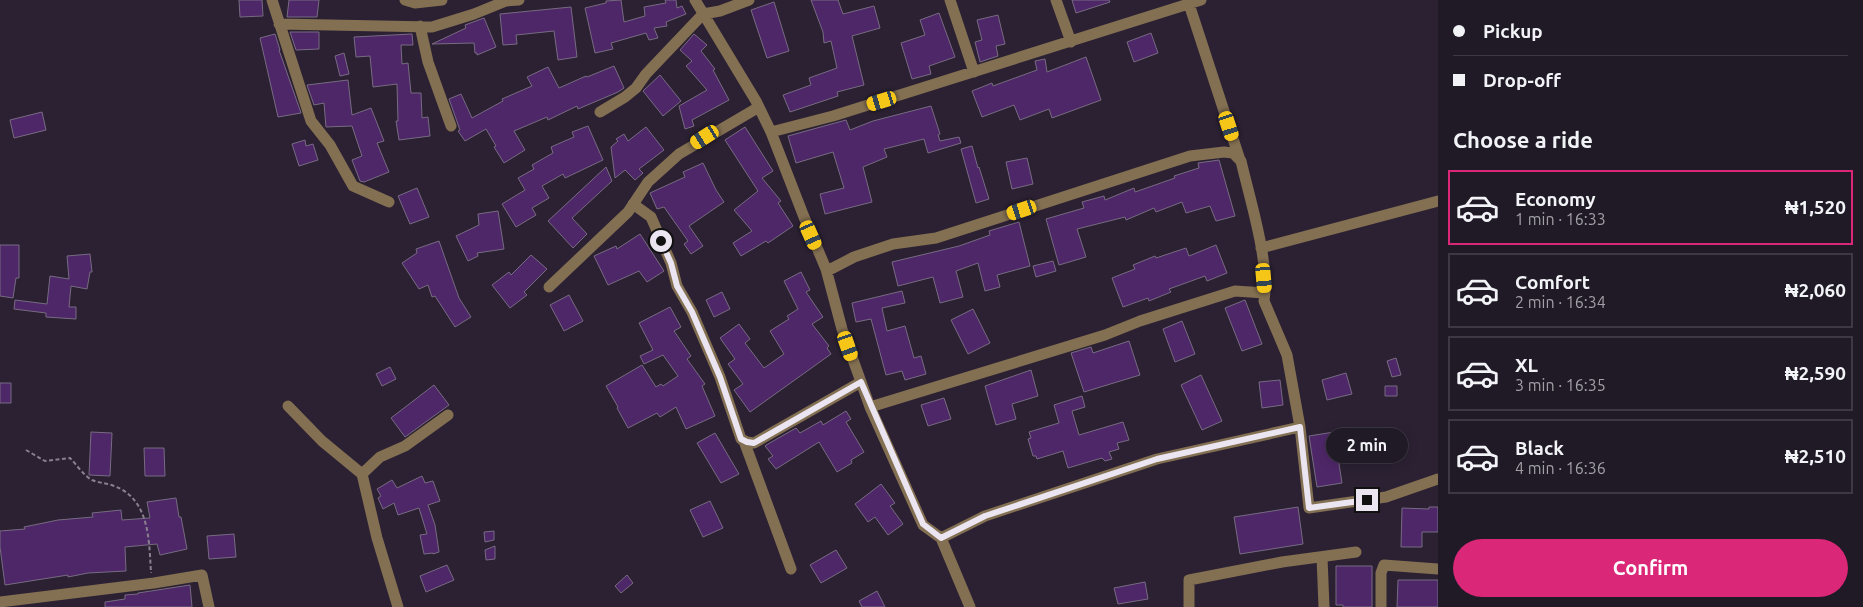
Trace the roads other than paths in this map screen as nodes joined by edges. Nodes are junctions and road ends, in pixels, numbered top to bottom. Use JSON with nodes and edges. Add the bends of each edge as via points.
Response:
{"nodes":[{"id":1,"x":272,"y":0,"type":"edge"},
{"id":2,"x":405,"y":0,"type":"edge"},
{"id":3,"x":442,"y":0,"type":"edge"},
{"id":4,"x":505,"y":0,"type":"edge"},
{"id":5,"x":519,"y":0,"type":"edge"},
{"id":6,"x":695,"y":0,"type":"edge"},
{"id":7,"x":749,"y":0,"type":"edge"},
{"id":8,"x":950,"y":0,"type":"edge"},
{"id":9,"x":1056,"y":0,"type":"edge"},
{"id":10,"x":1201,"y":0,"type":"edge"},
{"id":11,"x":1189,"y":4,"type":"junction"},
{"id":12,"x":702,"y":14,"type":"junction"},
{"id":13,"x":279,"y":24,"type":"junction"},
{"id":14,"x":420,"y":26,"type":"junction"},
{"id":15,"x":1071,"y":42,"type":"junction"},
{"id":16,"x":974,"y":72,"type":"junction"},
{"id":17,"x":759,"y":107,"type":"junction"},
{"id":18,"x":600,"y":112,"type":"dead end"},
{"id":19,"x":451,"y":126,"type":"dead end"},
{"id":20,"x":771,"y":132,"type":"junction"},
{"id":21,"x":1240,"y":161,"type":"junction"},
{"id":22,"x":1438,"y":201,"type":"edge"},
{"id":23,"x":389,"y":202,"type":"dead end"},
{"id":24,"x":633,"y":204,"type":"junction"},
{"id":25,"x":1261,"y":248,"type":"junction"},
{"id":26,"x":827,"y":271,"type":"junction"},
{"id":27,"x":549,"y":287,"type":"dead end"},
{"id":28,"x":1265,"y":293,"type":"junction"},
{"id":29,"x":861,"y":382,"type":"junction"},
{"id":30,"x":288,"y":406,"type":"dead end"},
{"id":31,"x":870,"y":407,"type":"junction"},
{"id":32,"x":448,"y":415,"type":"dead end"},
{"id":33,"x":1300,"y":427,"type":"junction"},
{"id":34,"x":744,"y":441,"type":"junction"},
{"id":35,"x":362,"y":474,"type":"junction"},
{"id":36,"x":1438,"y":479,"type":"edge"},
{"id":37,"x":941,"y":538,"type":"junction"},
{"id":38,"x":1356,"y":552,"type":"dead end"},
{"id":39,"x":1322,"y":557,"type":"junction"},
{"id":40,"x":791,"y":569,"type":"dead end"},
{"id":41,"x":1438,"y":569,"type":"edge"},
{"id":42,"x":54,"y":601,"type":"edge"},
{"id":43,"x":0,"y":602,"type":"edge"},
{"id":44,"x":210,"y":607,"type":"edge"},
{"id":45,"x":398,"y":607,"type":"edge"},
{"id":46,"x":970,"y":607,"type":"edge"},
{"id":47,"x":1188,"y":607,"type":"edge"},
{"id":48,"x":1324,"y":607,"type":"edge"},
{"id":49,"x":1381,"y":607,"type":"edge"}],
"edges":[{"from":1,"to":13,"type":"street"},
{"from":2,"to":3,"type":"street","via":[[415,3]]},
{"from":4,"to":5,"type":"street"},
{"from":4,"to":14,"type":"street","via":[[432,27]]},
{"from":6,"to":12,"type":"street"},
{"from":7,"to":12,"type":"street"},
{"from":8,"to":16,"type":"street"},
{"from":9,"to":15,"type":"street"},
{"from":10,"to":11,"type":"street"},
{"from":11,"to":15,"type":"street"},
{"from":11,"to":21,"type":"street"},
{"from":12,"to":17,"type":"street"},
{"from":12,"to":18,"type":"street","via":[[636,88]]},
{"from":13,"to":14,"type":"street"},
{"from":13,"to":23,"type":"street","via":[[311,121],[330,145],[353,186]]},
{"from":14,"to":19,"type":"street","via":[[428,62]]},
{"from":15,"to":16,"type":"street"},
{"from":16,"to":20,"type":"street"},
{"from":17,"to":20,"type":"street"},
{"from":17,"to":24,"type":"street","via":[[678,154],[648,182]]},
{"from":20,"to":26,"type":"street"},
{"from":21,"to":25,"type":"street"},
{"from":21,"to":26,"type":"street","via":[[1233,153],[1224,152],[1190,156],[936,238],[893,244],[854,257]]},
{"from":22,"to":25,"type":"street"},
{"from":24,"to":27,"type":"street"},
{"from":24,"to":34,"type":"street","via":[[650,217],[671,263],[677,286],[720,377]]},
{"from":25,"to":28,"type":"street"},
{"from":26,"to":29,"type":"street","via":[[842,329]]},
{"from":28,"to":31,"type":"street","via":[[1235,291],[1105,335]]},
{"from":28,"to":33,"type":"street","via":[[1264,301],[1287,355]]},
{"from":29,"to":31,"type":"street"},
{"from":29,"to":34,"type":"street","via":[[754,443]]},
{"from":30,"to":35,"type":"street","via":[[322,441]]},
{"from":31,"to":37,"type":"street","via":[[923,524]]},
{"from":32,"to":35,"type":"street","via":[[405,446],[380,457]]},
{"from":33,"to":36,"type":"street","via":[[1309,508],[1386,497]]},
{"from":33,"to":37,"type":"street","via":[[1157,459],[985,516]]},
{"from":34,"to":40,"type":"street"},
{"from":35,"to":45,"type":"street"},
{"from":37,"to":46,"type":"street"},
{"from":38,"to":39,"type":"street"},
{"from":39,"to":47,"type":"street","via":[[1189,580]]},
{"from":39,"to":48,"type":"street"},
{"from":41,"to":49,"type":"street","via":[[1384,565]]},
{"from":42,"to":43,"type":"street"},
{"from":42,"to":44,"type":"street","via":[[202,574]]}]}
